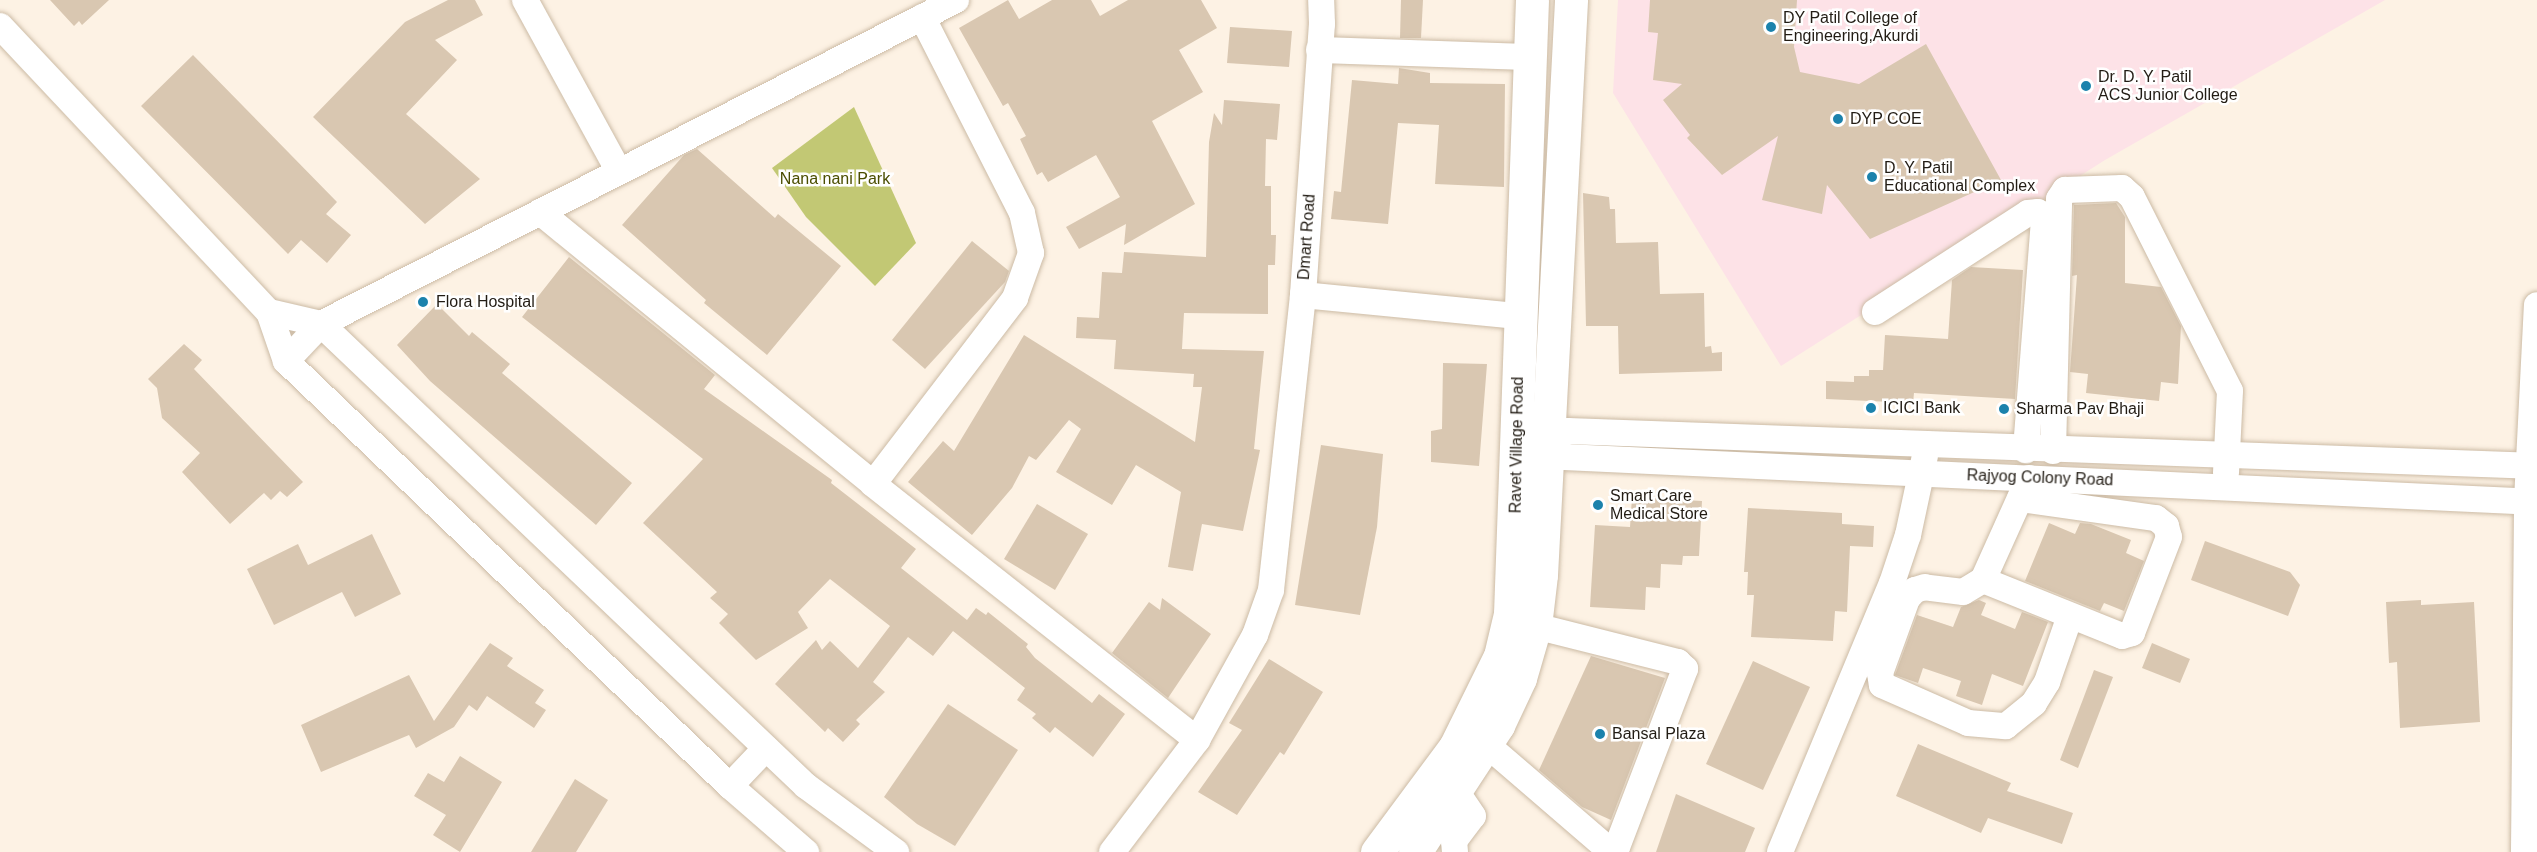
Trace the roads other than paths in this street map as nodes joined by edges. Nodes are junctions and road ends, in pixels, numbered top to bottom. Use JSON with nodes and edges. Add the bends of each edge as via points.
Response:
{"nodes":[{"id":1,"x":525,"y":0,"type":"edge"},
{"id":2,"x":956,"y":0,"type":"edge"},
{"id":3,"x":1321,"y":0,"type":"edge"},
{"id":4,"x":1532,"y":0,"type":"edge"},
{"id":5,"x":1571,"y":0,"type":"edge"},
{"id":6,"x":922,"y":17,"type":"junction"},
{"id":7,"x":0,"y":26,"type":"edge"},
{"id":8,"x":1319,"y":50,"type":"junction"},
{"id":9,"x":1529,"y":57,"type":"junction"},
{"id":10,"x":618,"y":170,"type":"junction"},
{"id":11,"x":540,"y":212,"type":"junction"},
{"id":12,"x":1303,"y":295,"type":"junction"},
{"id":13,"x":2537,"y":305,"type":"edge"},
{"id":14,"x":269,"y":312,"type":"junction"},
{"id":15,"x":1875,"y":312,"type":"dead end"},
{"id":16,"x":1518,"y":316,"type":"junction"},
{"id":17,"x":321,"y":324,"type":"junction"},
{"id":18,"x":286,"y":361,"type":"junction"},
{"id":19,"x":1533,"y":442,"type":"junction"},
{"id":20,"x":1925,"y":447,"type":"junction"},
{"id":21,"x":2026,"y":450,"type":"junction"},
{"id":22,"x":2053,"y":451,"type":"junction"},
{"id":23,"x":2227,"y":456,"type":"junction"},
{"id":24,"x":2533,"y":466,"type":"edge"},
{"id":25,"x":1924,"y":473,"type":"junction"},
{"id":26,"x":873,"y":484,"type":"junction"},
{"id":27,"x":2226,"y":486,"type":"junction"},
{"id":28,"x":2024,"y":488,"type":"junction"},
{"id":29,"x":2532,"y":501,"type":"edge"},
{"id":30,"x":1983,"y":580,"type":"junction"},
{"id":31,"x":2070,"y":616,"type":"junction"},
{"id":32,"x":1535,"y":626,"type":"junction"},
{"id":33,"x":1197,"y":740,"type":"junction"},
{"id":34,"x":766,"y":748,"type":"junction"},
{"id":35,"x":1481,"y":752,"type":"junction"},
{"id":36,"x":730,"y":786,"type":"junction"},
{"id":37,"x":1456,"y":792,"type":"junction"},
{"id":38,"x":806,"y":852,"type":"edge"},
{"id":39,"x":896,"y":852,"type":"edge"},
{"id":40,"x":1112,"y":852,"type":"edge"},
{"id":41,"x":1377,"y":852,"type":"edge"},
{"id":42,"x":1415,"y":852,"type":"edge"},
{"id":43,"x":1455,"y":852,"type":"edge"},
{"id":44,"x":1586,"y":852,"type":"edge"},
{"id":45,"x":1780,"y":852,"type":"edge"},
{"id":46,"x":2524,"y":852,"type":"edge"}],
"edges":[{"from":1,"to":10,"type":"street"},
{"from":2,"to":6,"type":"street"},
{"from":3,"to":8,"type":"street","name":"Dmart Road"},
{"from":4,"to":9,"type":"main road","name":"Ravet Village Road"},
{"from":5,"to":19,"type":"main road","name":"Ravet Village Road"},
{"from":6,"to":10,"type":"street"},
{"from":6,"to":26,"type":"street","via":[[1022,213],[1031,253],[1015,298]]},
{"from":7,"to":14,"type":"street"},
{"from":8,"to":9,"type":"street"},
{"from":8,"to":12,"type":"street","name":"Dmart Road"},
{"from":9,"to":16,"type":"main road","name":"Ravet Village Road"},
{"from":10,"to":11,"type":"street"},
{"from":11,"to":17,"type":"street"},
{"from":11,"to":26,"type":"street"},
{"from":12,"to":16,"type":"street","name":"Dmart Road"},
{"from":12,"to":33,"type":"street","via":[[1271,590],[1255,636]]},
{"from":13,"to":24,"type":"street"},
{"from":14,"to":17,"type":"street"},
{"from":14,"to":18,"type":"street"},
{"from":15,"to":21,"type":"street","via":[[2028,213],[2038,212],[2044,220]]},
{"from":16,"to":19,"type":"main road","name":"Ravet Village Road"},
{"from":17,"to":18,"type":"street"},
{"from":17,"to":34,"type":"street"},
{"from":18,"to":36,"type":"street"},
{"from":19,"to":20,"type":"street","name":"Rajyog Colony Road","via":[[1568,431]]},
{"from":19,"to":25,"type":"street","name":"Rajyog Colony Road","via":[[1564,457]]},
{"from":19,"to":32,"type":"main road","name":"Ravet Village Road"},
{"from":19,"to":41,"type":"main road","name":"Ravet Village Road","via":[[1500,657],[1455,747]]},
{"from":20,"to":21,"type":"street","name":"Rajyog Colony Road"},
{"from":20,"to":25,"type":"street"},
{"from":21,"to":22,"type":"street","name":"Rajyog Colony Road"},
{"from":22,"to":23,"type":"street","name":"Rajyog Colony Road"},
{"from":22,"to":23,"type":"street","via":[[2059,199],[2065,190],[2122,188],[2132,197],[2230,392]]},
{"from":23,"to":24,"type":"street","name":"Rajyog Colony Road"},
{"from":23,"to":27,"type":"street"},
{"from":24,"to":29,"type":"street"},
{"from":25,"to":28,"type":"street","name":"Rajyog Colony Road"},
{"from":25,"to":45,"type":"street","via":[[1892,583]]},
{"from":26,"to":33,"type":"street"},
{"from":27,"to":28,"type":"street","name":"Rajyog Colony Road"},
{"from":27,"to":29,"type":"street","name":"Rajyog Colony Road"},
{"from":28,"to":30,"type":"street"},
{"from":28,"to":31,"type":"street","via":[[2156,518],[2166,526],[2169,537],[2132,633],[2122,636]]},
{"from":29,"to":46,"type":"street"},
{"from":30,"to":31,"type":"street"},
{"from":30,"to":31,"type":"street","via":[[1964,592],[1924,587],[1915,590],[1907,599],[1880,673],[1882,685],[1968,723],[2006,726],[2034,703],[2047,682]]},
{"from":32,"to":35,"type":"main road","name":"Ravet Village Road","via":[[1520,678]]},
{"from":32,"to":35,"type":"street","via":[[1678,662],[1685,669],[1617,847],[1607,848]]},
{"from":33,"to":40,"type":"street"},
{"from":34,"to":36,"type":"street"},
{"from":34,"to":39,"type":"street","via":[[836,811]]},
{"from":35,"to":37,"type":"main road","name":"Ravet Village Road"},
{"from":35,"to":44,"type":"street"},
{"from":36,"to":38,"type":"street"},
{"from":37,"to":42,"type":"main road","name":"Ravet Village Road"},
{"from":37,"to":43,"type":"street","via":[[1473,816],[1454,841]]}]}
